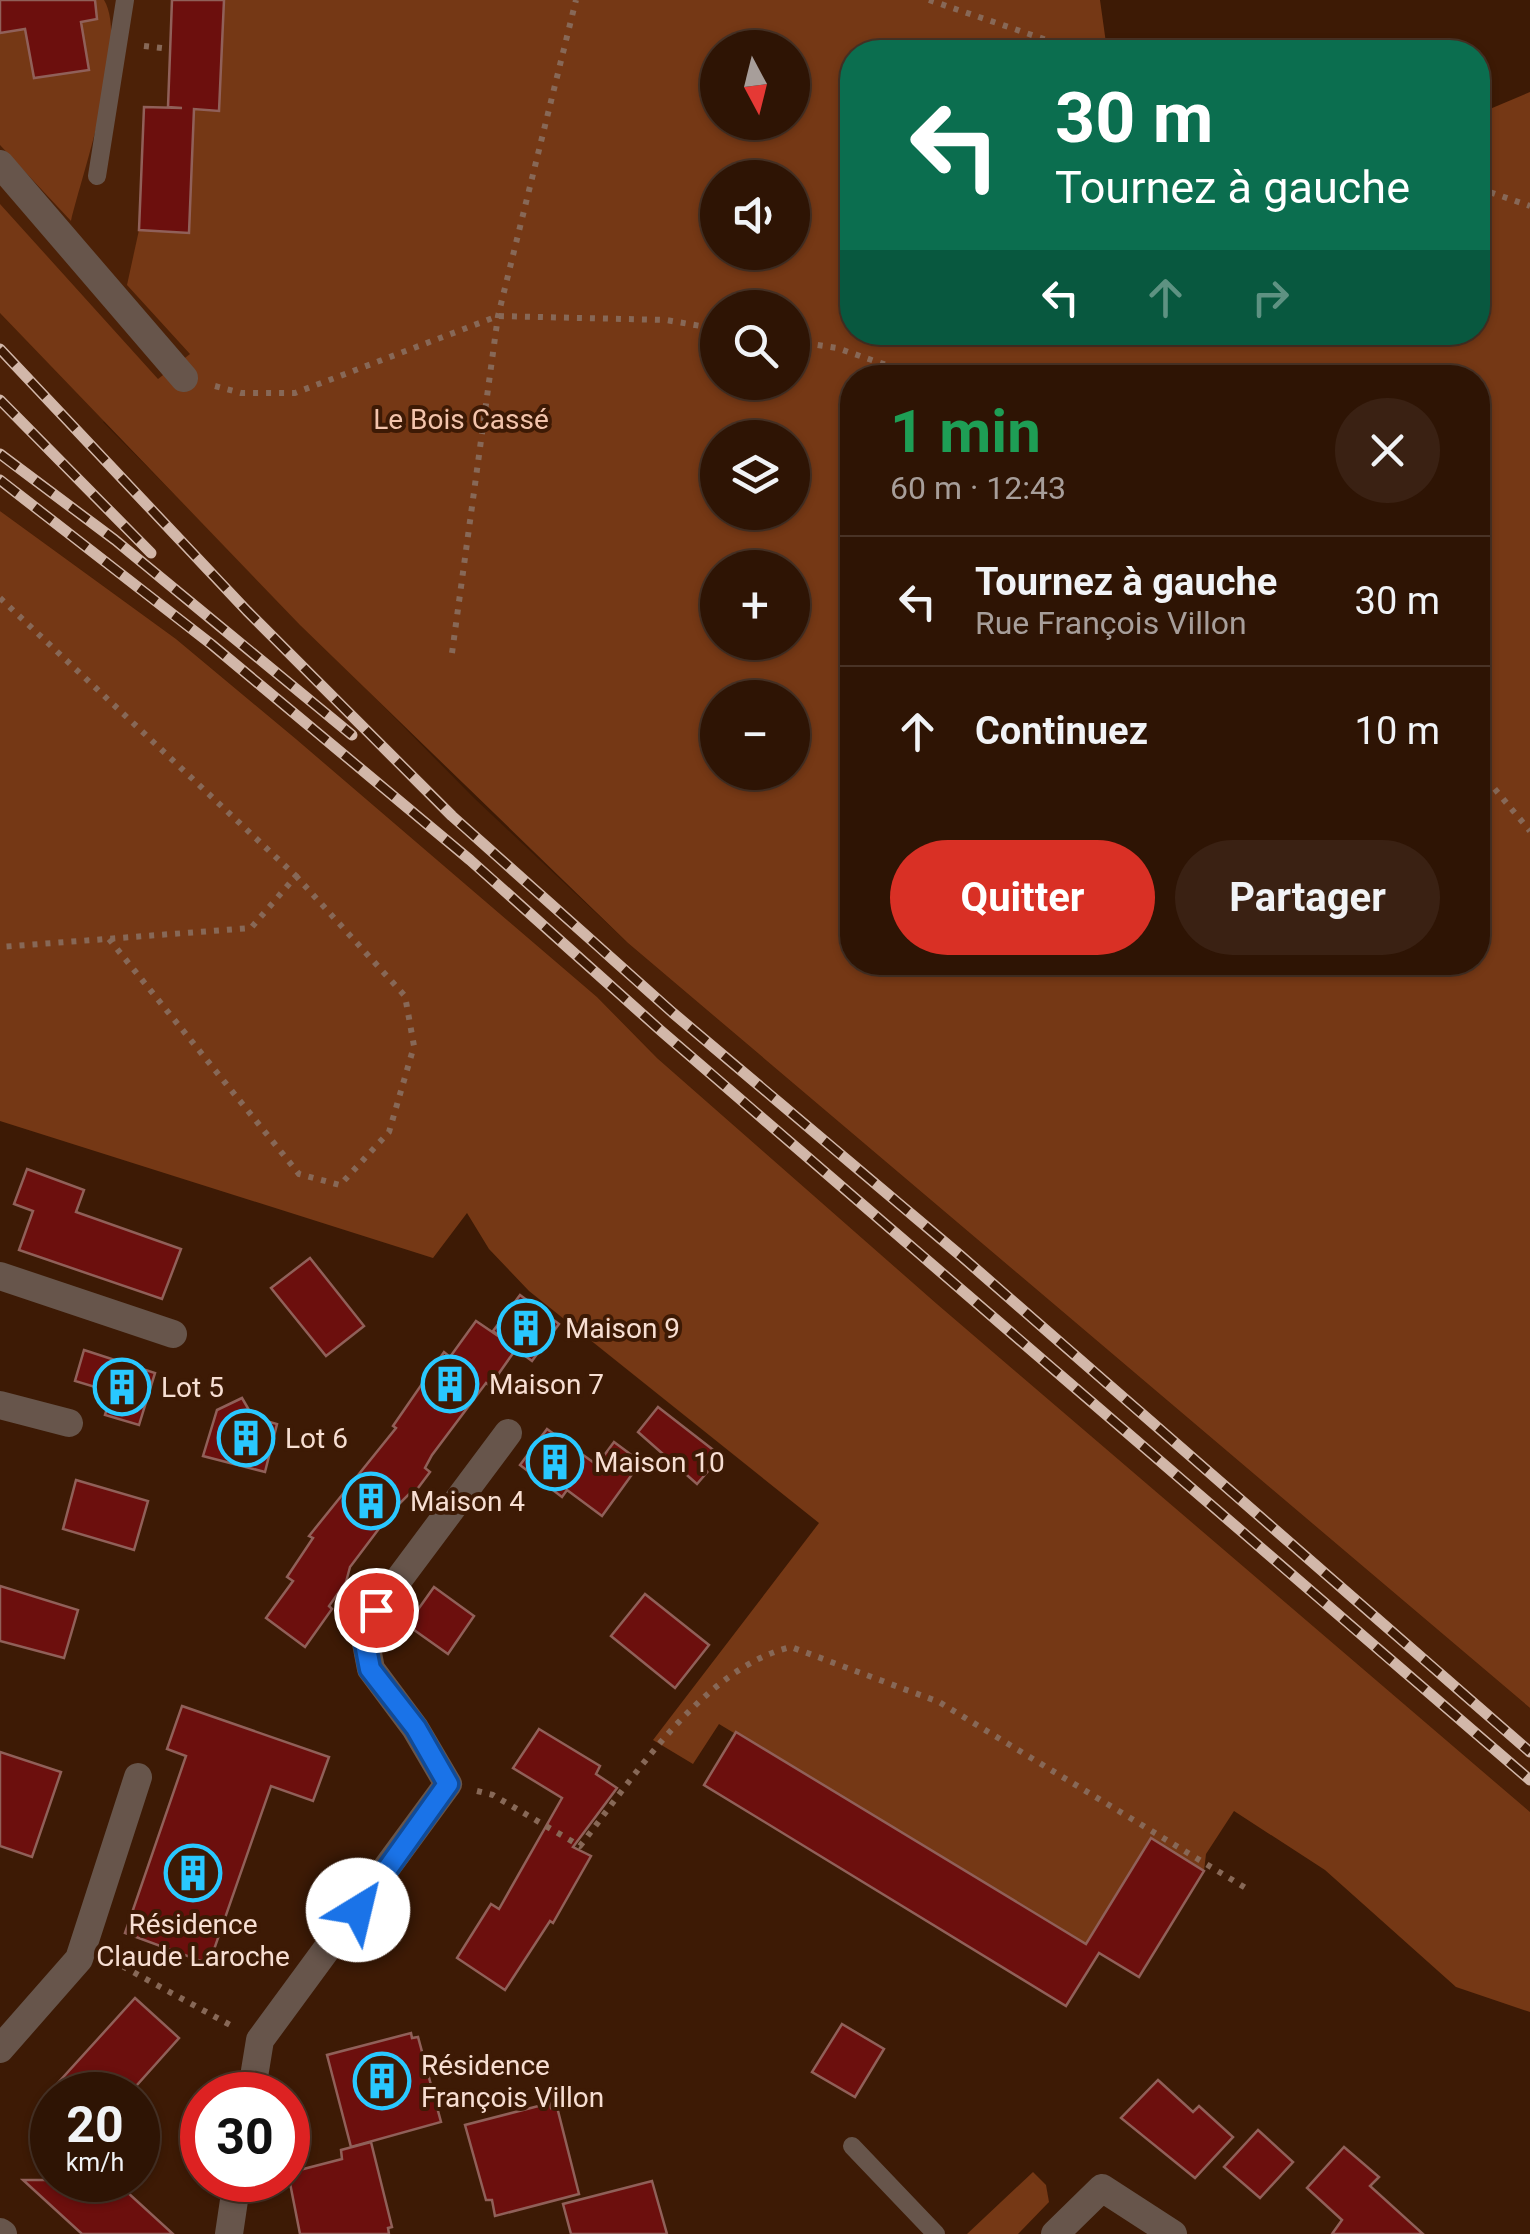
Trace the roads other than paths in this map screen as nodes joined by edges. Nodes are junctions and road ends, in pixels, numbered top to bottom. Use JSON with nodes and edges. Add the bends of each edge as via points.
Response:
{"nodes":[{"id":1,"x":125,"y":0,"type":"edge"},
{"id":2,"x":0,"y":164,"type":"edge"},
{"id":3,"x":97,"y":176,"type":"dead end"},
{"id":4,"x":184,"y":378,"type":"road end"},
{"id":5,"x":0,"y":1276,"type":"edge"},
{"id":6,"x":172,"y":1334,"type":"dead end"},
{"id":7,"x":0,"y":1405,"type":"edge"},
{"id":8,"x":69,"y":1423,"type":"dead end"},
{"id":9,"x":508,"y":1433,"type":"dead end"},
{"id":10,"x":138,"y":1778,"type":"dead end"},
{"id":11,"x":0,"y":2049,"type":"edge"},
{"id":12,"x":255,"y":2072,"type":"edge"},
{"id":13,"x":852,"y":2146,"type":"dead end"},
{"id":14,"x":234,"y":2202,"type":"edge"},
{"id":15,"x":229,"y":2234,"type":"edge"},
{"id":16,"x":936,"y":2234,"type":"edge"},
{"id":17,"x":1054,"y":2234,"type":"edge"},
{"id":18,"x":1173,"y":2234,"type":"edge"}],
"edges":[{"from":1,"to":3,"type":"lane"},
{"from":2,"to":4,"type":"street"},
{"from":5,"to":6,"type":"street"},
{"from":7,"to":8,"type":"street"},
{"from":9,"to":12,"type":"street","via":[[376,1610],[364,1638],[370,1669],[448,1784],[260,2040]]},
{"from":10,"to":11,"type":"street","via":[[79,1960]]},
{"from":13,"to":16,"type":"lane"},
{"from":14,"to":15,"type":"street"},
{"from":17,"to":18,"type":"street","via":[[1102,2188]]}]}
